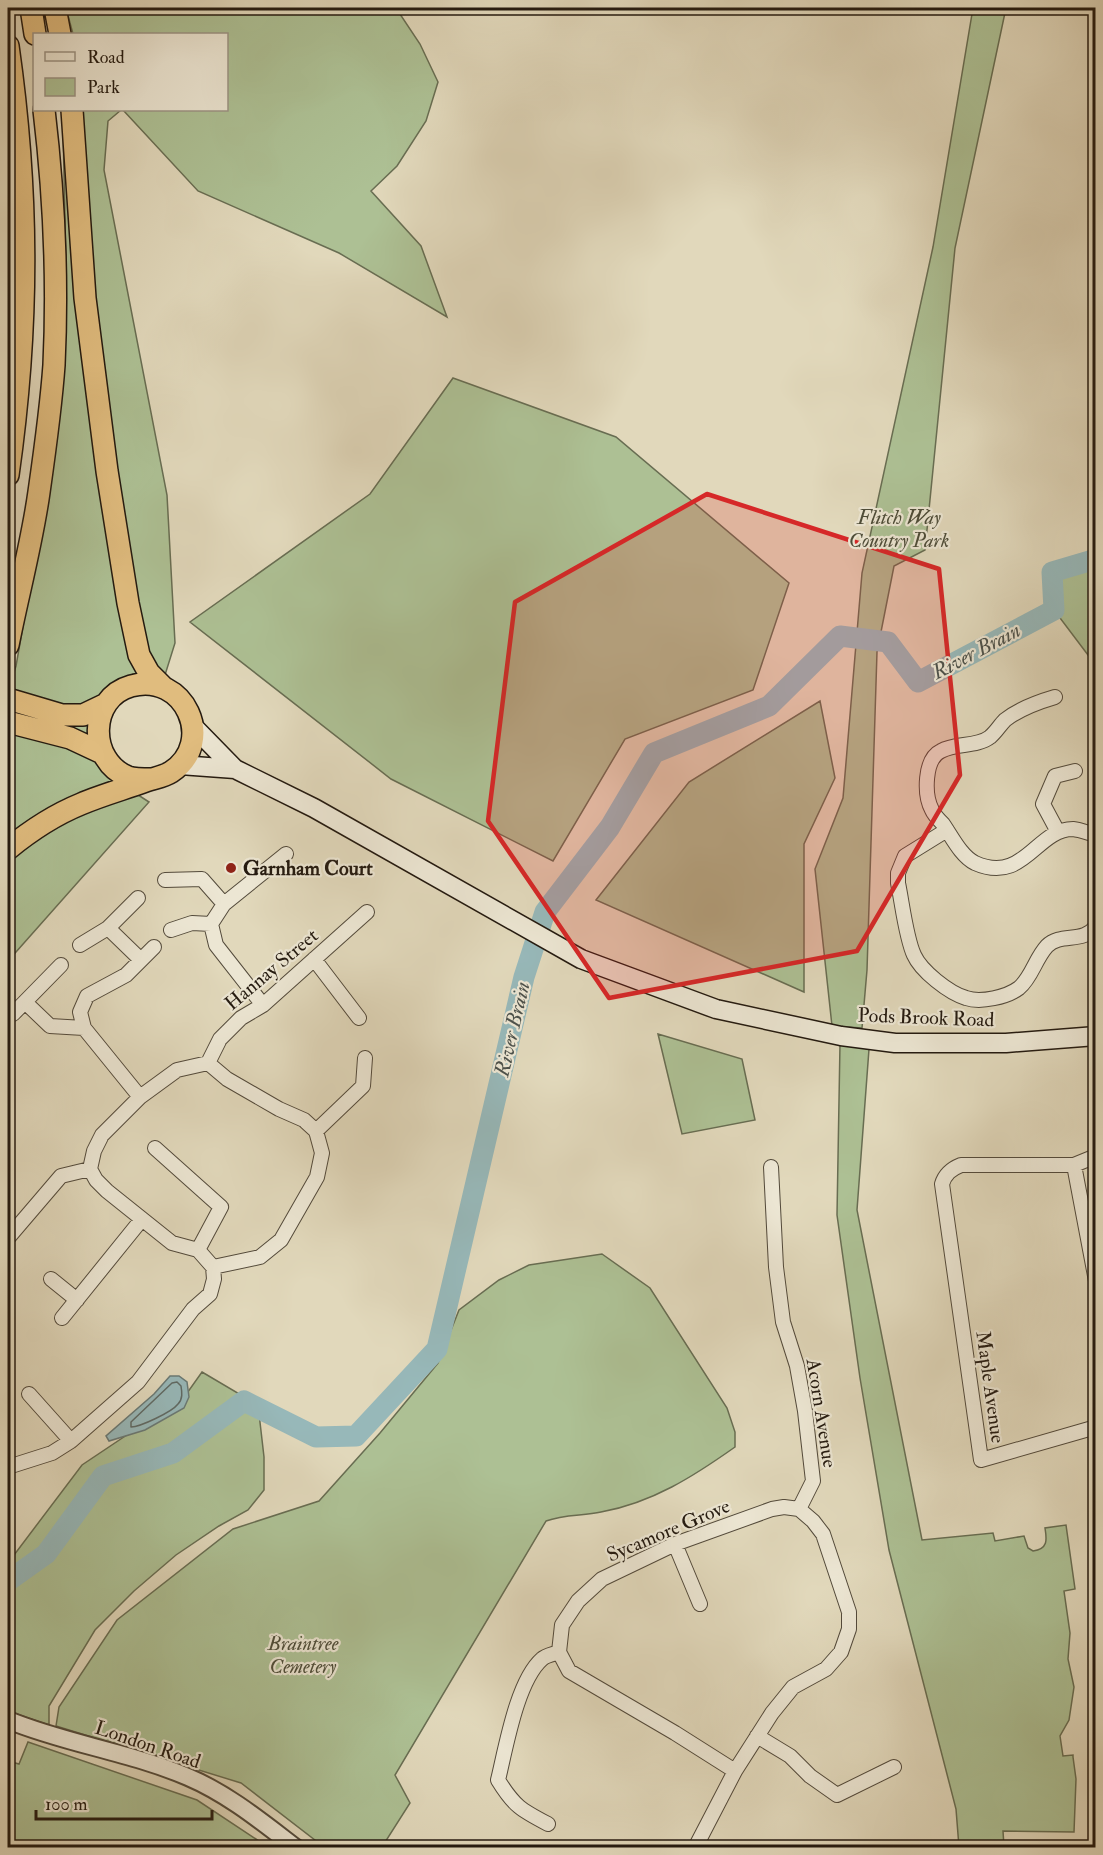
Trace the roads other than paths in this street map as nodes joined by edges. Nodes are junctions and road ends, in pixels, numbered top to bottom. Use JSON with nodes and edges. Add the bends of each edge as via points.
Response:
{"nodes":[{"id":1,"x":31,"y":8,"type":"edge"},
{"id":2,"x":55,"y":8,"type":"edge"},
{"id":3,"x":35,"y":33,"type":"edge"},
{"id":4,"x":60,"y":33,"type":"edge"},
{"id":5,"x":8,"y":46,"type":"edge"},
{"id":6,"x":44,"y":111,"type":"edge"},
{"id":7,"x":72,"y":111,"type":"edge"},
{"id":8,"x":8,"y":475,"type":"edge"},
{"id":9,"x":8,"y":645,"type":"edge"},
{"id":10,"x":163,"y":687,"type":"junction"},
{"id":11,"x":1055,"y":697,"type":"dead end"},
{"id":12,"x":8,"y":699,"type":"edge"},
{"id":13,"x":106,"y":705,"type":"junction"},
{"id":14,"x":8,"y":722,"type":"edge"},
{"id":15,"x":192,"y":725,"type":"junction"},
{"id":16,"x":102,"y":753,"type":"junction"},
{"id":17,"x":180,"y":765,"type":"junction"},
{"id":18,"x":235,"y":769,"type":"junction"},
{"id":19,"x":1075,"y":771,"type":"dead end"},
{"id":20,"x":151,"y":779,"type":"junction"},
{"id":21,"x":947,"y":830,"type":"junction"},
{"id":22,"x":1058,"y":832,"type":"junction"},
{"id":23,"x":1095,"y":835,"type":"edge"},
{"id":24,"x":8,"y":849,"type":"edge"},
{"id":25,"x":286,"y":854,"type":"dead end"},
{"id":26,"x":165,"y":880,"type":"dead end"},
{"id":27,"x":138,"y":898,"type":"dead end"},
{"id":28,"x":224,"y":904,"type":"junction"},
{"id":29,"x":368,"y":912,"type":"dead end"},
{"id":30,"x":211,"y":924,"type":"junction"},
{"id":31,"x":1095,"y":926,"type":"edge"},
{"id":32,"x":108,"y":928,"type":"junction"},
{"id":33,"x":171,"y":930,"type":"dead end"},
{"id":34,"x":80,"y":945,"type":"dead end"},
{"id":35,"x":154,"y":947,"type":"dead end"},
{"id":36,"x":314,"y":959,"type":"junction"},
{"id":37,"x":141,"y":960,"type":"junction"},
{"id":38,"x":62,"y":965,"type":"dead end"},
{"id":39,"x":26,"y":1003,"type":"junction"},
{"id":40,"x":263,"y":1005,"type":"junction"},
{"id":41,"x":13,"y":1014,"type":"dead end"},
{"id":42,"x":359,"y":1018,"type":"dead end"},
{"id":43,"x":84,"y":1028,"type":"junction"},
{"id":44,"x":1095,"y":1036,"type":"edge"},
{"id":45,"x":365,"y":1058,"type":"dead end"},
{"id":46,"x":208,"y":1064,"type":"junction"},
{"id":47,"x":140,"y":1097,"type":"junction"},
{"id":48,"x":316,"y":1131,"type":"junction"},
{"id":49,"x":155,"y":1148,"type":"dead end"},
{"id":50,"x":1095,"y":1156,"type":"edge"},
{"id":51,"x":1074,"y":1165,"type":"junction"},
{"id":52,"x":771,"y":1167,"type":"dead end"},
{"id":53,"x":90,"y":1168,"type":"junction"},
{"id":54,"x":142,"y":1219,"type":"junction"},
{"id":55,"x":9,"y":1234,"type":"edge"},
{"id":56,"x":198,"y":1250,"type":"junction"},
{"id":57,"x":213,"y":1267,"type":"junction"},
{"id":58,"x":51,"y":1279,"type":"dead end"},
{"id":59,"x":1095,"y":1281,"type":"edge"},
{"id":60,"x":76,"y":1300,"type":"junction"},
{"id":61,"x":62,"y":1318,"type":"dead end"},
{"id":62,"x":29,"y":1395,"type":"dead end"},
{"id":63,"x":1095,"y":1427,"type":"edge"},
{"id":64,"x":71,"y":1441,"type":"junction"},
{"id":65,"x":8,"y":1467,"type":"edge"},
{"id":66,"x":798,"y":1509,"type":"junction"},
{"id":67,"x":675,"y":1544,"type":"junction"},
{"id":68,"x":700,"y":1604,"type":"dead end"},
{"id":69,"x":559,"y":1652,"type":"junction"},
{"id":70,"x":8,"y":1720,"type":"edge"},
{"id":71,"x":757,"y":1736,"type":"junction"},
{"id":72,"x":894,"y":1767,"type":"dead end"},
{"id":73,"x":735,"y":1771,"type":"junction"},
{"id":74,"x":548,"y":1824,"type":"dead end"},
{"id":75,"x":296,"y":1848,"type":"edge"},
{"id":76,"x":695,"y":1848,"type":"edge"}],
"edges":[{"from":1,"to":3,"type":"highway"},
{"from":2,"to":4,"type":"highway"},
{"from":5,"to":8,"type":"highway","via":[[24,189],[25,261],[23,341]]},
{"from":6,"to":9,"type":"highway","via":[[54,242],[53,368],[39,495]]},
{"from":7,"to":10,"type":"highway","via":[[85,298],[107,471],[139,655]]},
{"from":10,"to":13,"type":"highway","via":[[133,685]]},
{"from":10,"to":15,"type":"highway","via":[[182,701]]},
{"from":11,"to":21,"type":"street","via":[[1035,703],[1006,720],[988,738],[934,756],[926,783],[931,809]]},
{"from":12,"to":13,"type":"highway","via":[[62,715],[83,715]]},
{"from":13,"to":16,"type":"highway","via":[[97,734]]},
{"from":14,"to":16,"type":"highway","via":[[70,738]]},
{"from":15,"to":17,"type":"highway","via":[[190,748]]},
{"from":15,"to":18,"type":"main road"},
{"from":16,"to":20,"type":"highway","via":[[122,774]]},
{"from":17,"to":18,"type":"main road"},
{"from":17,"to":20,"type":"highway"},
{"from":18,"to":44,"type":"main road","name":"Pods Brook Road","via":[[314,808],[576,956],[716,1009],[797,1028],[895,1043]]},
{"from":19,"to":22,"type":"street","via":[[1054,776],[1043,804]]},
{"from":20,"to":24,"type":"highway","via":[[79,804],[36,827]]},
{"from":21,"to":22,"type":"street","via":[[969,859],[1000,868],[1020,861]]},
{"from":21,"to":31,"type":"street","via":[[905,856],[897,883],[919,965],[959,996],[969,999],[1006,995],[1027,980],[1049,945],[1082,937]]},
{"from":22,"to":23,"type":"street","via":[[1072,829]]},
{"from":25,"to":28,"type":"street"},
{"from":26,"to":28,"type":"street","via":[[202,879]]},
{"from":27,"to":32,"type":"street"},
{"from":28,"to":30,"type":"street"},
{"from":29,"to":36,"type":"street","name":"Hannay Street"},
{"from":30,"to":33,"type":"street","via":[[192,923]]},
{"from":30,"to":40,"type":"street","via":[[216,945]]},
{"from":32,"to":34,"type":"street"},
{"from":32,"to":37,"type":"street"},
{"from":35,"to":37,"type":"street"},
{"from":36,"to":40,"type":"street","name":"Hannay Street"},
{"from":36,"to":42,"type":"street"},
{"from":37,"to":43,"type":"street","via":[[126,975],[87,996],[80,1012]]},
{"from":38,"to":39,"type":"street"},
{"from":39,"to":41,"type":"street"},
{"from":39,"to":43,"type":"street","via":[[50,1026]]},
{"from":40,"to":46,"type":"street","name":"Hannay Street","via":[[241,1018],[220,1039]]},
{"from":43,"to":47,"type":"street"},
{"from":45,"to":48,"type":"street","via":[[363,1086]]},
{"from":46,"to":47,"type":"street","via":[[177,1070]]},
{"from":46,"to":48,"type":"street","via":[[279,1109],[304,1120]]},
{"from":47,"to":53,"type":"street","via":[[102,1135]]},
{"from":48,"to":57,"type":"street","via":[[322,1153],[317,1177],[281,1240],[260,1257]]},
{"from":49,"to":56,"type":"street","via":[[221,1207]]},
{"from":50,"to":51,"type":"street"},
{"from":51,"to":59,"type":"street"},
{"from":51,"to":63,"type":"street","name":"Maple Avenue","via":[[961,1165],[944,1177],[942,1184],[981,1460]]},
{"from":52,"to":66,"type":"street","name":"Acorn Avenue","via":[[776,1267],[803,1400],[813,1480]]},
{"from":53,"to":54,"type":"street","via":[[107,1191]]},
{"from":53,"to":55,"type":"street","via":[[61,1176]]},
{"from":54,"to":56,"type":"street","via":[[172,1243]]},
{"from":54,"to":60,"type":"street"},
{"from":56,"to":57,"type":"street"},
{"from":57,"to":64,"type":"street","via":[[210,1294],[193,1309],[138,1382]]},
{"from":58,"to":60,"type":"street"},
{"from":60,"to":61,"type":"street"},
{"from":62,"to":64,"type":"street"},
{"from":64,"to":65,"type":"street","via":[[52,1453]]},
{"from":66,"to":67,"type":"street","name":"Sycamore Grove","via":[[772,1509]]},
{"from":66,"to":71,"type":"street","via":[[823,1534],[849,1612],[849,1629],[842,1652],[826,1670],[793,1687]]},
{"from":67,"to":68,"type":"street"},
{"from":67,"to":69,"type":"street","name":"Sycamore Grove","via":[[602,1579],[578,1602],[562,1625]]},
{"from":69,"to":73,"type":"street","via":[[569,1671],[585,1682]]},
{"from":69,"to":74,"type":"street","via":[[543,1658],[526,1679],[498,1780],[520,1810]]},
{"from":70,"to":75,"type":"street","name":"London Road","via":[[190,1777],[234,1802]]},
{"from":71,"to":72,"type":"street","via":[[790,1756],[837,1795]]},
{"from":71,"to":73,"type":"street"},
{"from":73,"to":76,"type":"street"}]}
